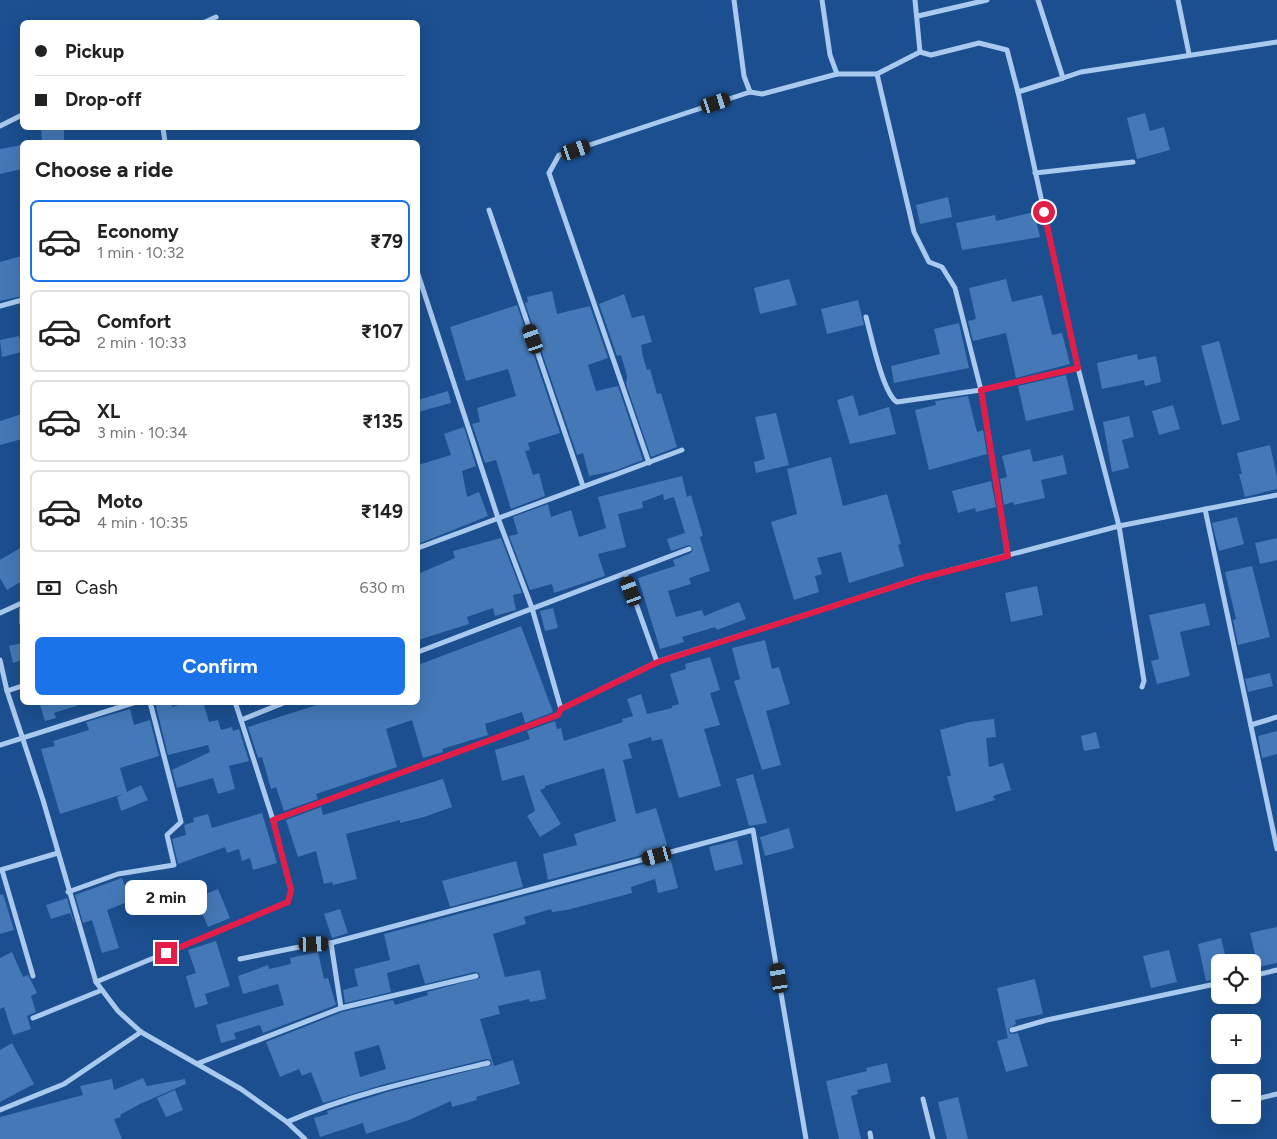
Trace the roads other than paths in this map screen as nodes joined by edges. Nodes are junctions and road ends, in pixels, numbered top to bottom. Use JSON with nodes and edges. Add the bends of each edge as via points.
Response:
{"nodes":[{"id":1,"x":734,"y":0,"type":"edge"},
{"id":2,"x":822,"y":0,"type":"edge"},
{"id":3,"x":916,"y":0,"type":"edge"},
{"id":4,"x":987,"y":0,"type":"edge"},
{"id":5,"x":1038,"y":0,"type":"edge"},
{"id":6,"x":1178,"y":0,"type":"edge"},
{"id":7,"x":918,"y":16,"type":"junction"},
{"id":8,"x":216,"y":17,"type":"dead end"},
{"id":9,"x":209,"y":20,"type":"edge"},
{"id":10,"x":1277,"y":42,"type":"edge"},
{"id":11,"x":920,"y":52,"type":"junction"},
{"id":12,"x":1190,"y":54,"type":"junction"},
{"id":13,"x":837,"y":74,"type":"junction"},
{"id":14,"x":877,"y":74,"type":"junction"},
{"id":15,"x":1063,"y":78,"type":"junction"},
{"id":16,"x":750,"y":92,"type":"junction"},
{"id":17,"x":1018,"y":92,"type":"junction"},
{"id":18,"x":20,"y":115,"type":"edge"},
{"id":19,"x":0,"y":126,"type":"edge"},
{"id":20,"x":1133,"y":162,"type":"dead end"},
{"id":21,"x":1035,"y":173,"type":"junction"},
{"id":22,"x":489,"y":210,"type":"dead end"},
{"id":23,"x":420,"y":280,"type":"edge"},
{"id":24,"x":20,"y":301,"type":"edge"},
{"id":25,"x":0,"y":306,"type":"edge"},
{"id":26,"x":866,"y":317,"type":"dead end"},
{"id":27,"x":1078,"y":368,"type":"junction"},
{"id":28,"x":981,"y":390,"type":"junction"},
{"id":29,"x":682,"y":450,"type":"dead end"},
{"id":30,"x":648,"y":463,"type":"junction"},
{"id":31,"x":583,"y":486,"type":"junction"},
{"id":32,"x":1277,"y":495,"type":"edge"},
{"id":33,"x":1205,"y":509,"type":"junction"},
{"id":34,"x":498,"y":518,"type":"junction"},
{"id":35,"x":1120,"y":526,"type":"junction"},
{"id":36,"x":420,"y":547,"type":"edge"},
{"id":37,"x":689,"y":549,"type":"dead end"},
{"id":38,"x":1008,"y":556,"type":"junction"},
{"id":39,"x":625,"y":573,"type":"junction"},
{"id":40,"x":20,"y":604,"type":"edge"},
{"id":41,"x":532,"y":608,"type":"junction"},
{"id":42,"x":0,"y":613,"type":"edge"},
{"id":43,"x":420,"y":651,"type":"edge"},
{"id":44,"x":0,"y":660,"type":"edge"},
{"id":45,"x":658,"y":662,"type":"junction"},
{"id":46,"x":20,"y":687,"type":"edge"},
{"id":47,"x":1142,"y":687,"type":"dead end"},
{"id":48,"x":7,"y":691,"type":"junction"},
{"id":49,"x":126,"y":705,"type":"edge"},
{"id":50,"x":151,"y":705,"type":"edge"},
{"id":51,"x":236,"y":705,"type":"edge"},
{"id":52,"x":278,"y":705,"type":"edge"},
{"id":53,"x":561,"y":709,"type":"junction"},
{"id":54,"x":1277,"y":716,"type":"edge"},
{"id":55,"x":241,"y":720,"type":"junction"},
{"id":56,"x":1251,"y":725,"type":"junction"},
{"id":57,"x":22,"y":738,"type":"junction"},
{"id":58,"x":0,"y":745,"type":"edge"},
{"id":59,"x":273,"y":820,"type":"junction"},
{"id":60,"x":1277,"y":845,"type":"edge"},
{"id":61,"x":58,"y":853,"type":"junction"},
{"id":62,"x":1,"y":870,"type":"edge"},
{"id":63,"x":68,"y":892,"type":"junction"},
{"id":64,"x":331,"y":943,"type":"junction"},
{"id":65,"x":240,"y":959,"type":"dead end"},
{"id":66,"x":1277,"y":970,"type":"edge"},
{"id":67,"x":1261,"y":974,"type":"edge"},
{"id":68,"x":33,"y":976,"type":"dead end"},
{"id":69,"x":476,"y":976,"type":"dead end"},
{"id":70,"x":96,"y":982,"type":"junction"},
{"id":71,"x":1211,"y":985,"type":"edge"},
{"id":72,"x":102,"y":990,"type":"junction"},
{"id":73,"x":341,"y":1008,"type":"junction"},
{"id":74,"x":33,"y":1018,"type":"dead end"},
{"id":75,"x":1012,"y":1030,"type":"dead end"},
{"id":76,"x":142,"y":1032,"type":"junction"},
{"id":77,"x":488,"y":1062,"type":"dead end"},
{"id":78,"x":199,"y":1063,"type":"junction"},
{"id":79,"x":1277,"y":1094,"type":"edge"},
{"id":80,"x":1261,"y":1098,"type":"edge"},
{"id":81,"x":923,"y":1099,"type":"dead end"},
{"id":82,"x":0,"y":1110,"type":"edge"},
{"id":83,"x":287,"y":1122,"type":"junction"},
{"id":84,"x":304,"y":1139,"type":"edge"},
{"id":85,"x":806,"y":1139,"type":"edge"},
{"id":86,"x":933,"y":1139,"type":"edge"}],
"edges":[{"from":1,"to":16,"type":"street","via":[[744,76]]},
{"from":2,"to":13,"type":"street","via":[[830,55]]},
{"from":3,"to":7,"type":"street"},
{"from":4,"to":7,"type":"street"},
{"from":5,"to":15,"type":"street"},
{"from":6,"to":12,"type":"street"},
{"from":7,"to":11,"type":"street"},
{"from":8,"to":9,"type":"street"},
{"from":10,"to":12,"type":"street"},
{"from":11,"to":14,"type":"street"},
{"from":11,"to":17,"type":"street","via":[[932,56],[979,43],[1007,50]]},
{"from":12,"to":15,"type":"street","via":[[1081,72]]},
{"from":13,"to":14,"type":"street"},
{"from":13,"to":16,"type":"street","via":[[762,94]]},
{"from":14,"to":28,"type":"street","via":[[914,232],[929,262],[942,267],[954,288]]},
{"from":15,"to":17,"type":"street"},
{"from":16,"to":30,"type":"street","via":[[559,155],[549,173]]},
{"from":17,"to":21,"type":"street"},
{"from":18,"to":19,"type":"street"},
{"from":20,"to":21,"type":"street"},
{"from":21,"to":27,"type":"street"},
{"from":22,"to":31,"type":"street"},
{"from":23,"to":34,"type":"street"},
{"from":24,"to":25,"type":"street"},
{"from":26,"to":28,"type":"street","via":[[886,386],[896,402]]},
{"from":27,"to":28,"type":"street"},
{"from":27,"to":35,"type":"street"},
{"from":28,"to":38,"type":"street"},
{"from":29,"to":30,"type":"street"},
{"from":30,"to":31,"type":"street"},
{"from":31,"to":34,"type":"street"},
{"from":32,"to":33,"type":"street"},
{"from":33,"to":35,"type":"street"},
{"from":33,"to":56,"type":"street"},
{"from":34,"to":36,"type":"street"},
{"from":34,"to":41,"type":"street"},
{"from":35,"to":38,"type":"street"},
{"from":35,"to":47,"type":"street","via":[[1144,681]]},
{"from":37,"to":39,"type":"street"},
{"from":38,"to":45,"type":"street","via":[[921,578]]},
{"from":39,"to":41,"type":"street"},
{"from":39,"to":45,"type":"street"},
{"from":40,"to":42,"type":"street"},
{"from":41,"to":43,"type":"street"},
{"from":41,"to":53,"type":"street"},
{"from":44,"to":48,"type":"street"},
{"from":45,"to":53,"type":"street"},
{"from":46,"to":48,"type":"street"},
{"from":48,"to":57,"type":"street"},
{"from":49,"to":57,"type":"street"},
{"from":50,"to":63,"type":"street","via":[[181,822],[167,835],[174,865],[118,874]]},
{"from":51,"to":55,"type":"street"},
{"from":52,"to":55,"type":"street"},
{"from":53,"to":59,"type":"street","via":[[558,715]]},
{"from":54,"to":56,"type":"street"},
{"from":55,"to":59,"type":"street"},
{"from":56,"to":60,"type":"street"},
{"from":57,"to":58,"type":"street"},
{"from":57,"to":61,"type":"street"},
{"from":59,"to":70,"type":"street","via":[[291,890],[288,902]]},
{"from":61,"to":62,"type":"street"},
{"from":61,"to":63,"type":"street"},
{"from":62,"to":68,"type":"street"},
{"from":63,"to":70,"type":"street"},
{"from":64,"to":65,"type":"street"},
{"from":64,"to":73,"type":"street"},
{"from":64,"to":85,"type":"street","via":[[753,830]]},
{"from":66,"to":67,"type":"street"},
{"from":69,"to":73,"type":"street"},
{"from":70,"to":72,"type":"street"},
{"from":71,"to":75,"type":"street"},
{"from":72,"to":74,"type":"street"},
{"from":72,"to":76,"type":"street","via":[[118,1011]]},
{"from":73,"to":78,"type":"street"},
{"from":76,"to":78,"type":"street"},
{"from":76,"to":82,"type":"street","via":[[64,1084]]},
{"from":77,"to":83,"type":"street","via":[[391,1086]]},
{"from":78,"to":83,"type":"street"},
{"from":79,"to":80,"type":"street"},
{"from":81,"to":86,"type":"street"},
{"from":83,"to":84,"type":"street"}]}
